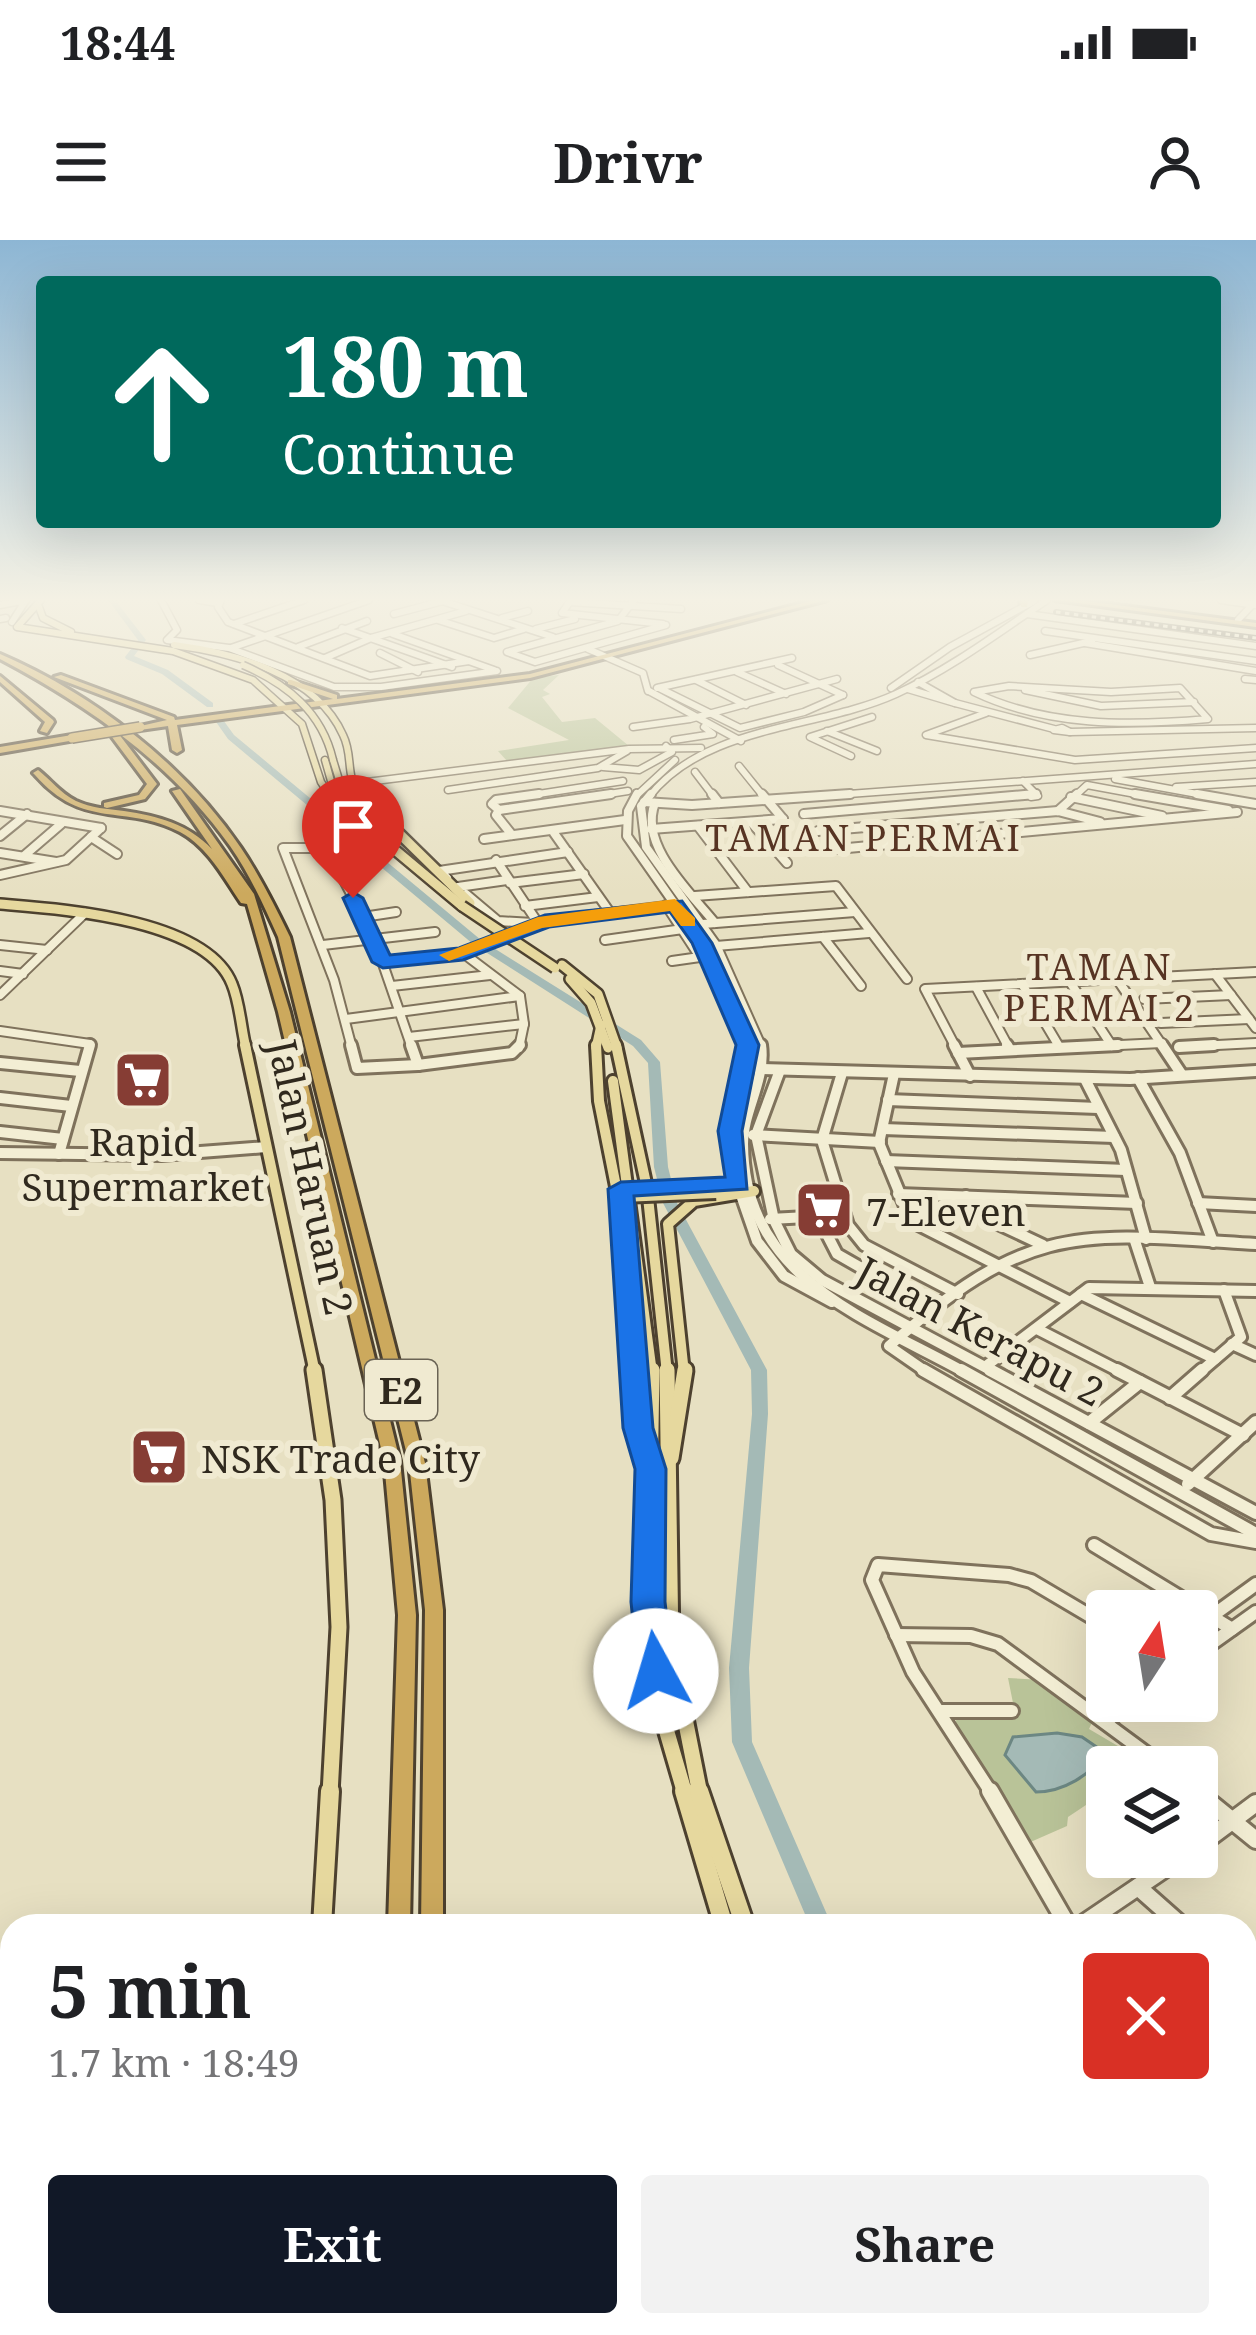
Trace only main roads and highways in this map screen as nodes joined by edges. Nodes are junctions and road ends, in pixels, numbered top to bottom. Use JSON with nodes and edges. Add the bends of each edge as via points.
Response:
{"nodes":[{"id":1,"x":25,"y":698,"type":"edge"},
{"id":2,"x":60,"y":698,"type":"edge"},
{"id":3,"x":76,"y":698,"type":"edge"},
{"id":4,"x":108,"y":698,"type":"edge"},
{"id":5,"x":270,"y":698,"type":"edge"},
{"id":6,"x":277,"y":698,"type":"edge"},
{"id":7,"x":287,"y":698,"type":"edge"},
{"id":8,"x":310,"y":698,"type":"edge"},
{"id":9,"x":337,"y":698,"type":"edge"},
{"id":10,"x":350,"y":698,"type":"edge"},
{"id":11,"x":340,"y":699,"type":"junction"},
{"id":12,"x":318,"y":705,"type":"junction"},
{"id":13,"x":290,"y":709,"type":"junction"},
{"id":14,"x":240,"y":711,"type":"junction"},
{"id":15,"x":147,"y":712,"type":"junction"},
{"id":16,"x":214,"y":714,"type":"junction"},
{"id":17,"x":172,"y":720,"type":"junction"},
{"id":18,"x":116,"y":735,"type":"junction"},
{"id":19,"x":71,"y":737,"type":"junction"},
{"id":20,"x":59,"y":740,"type":"junction"},
{"id":21,"x":23,"y":746,"type":"junction"},
{"id":22,"x":0,"y":747,"type":"edge"},
{"id":23,"x":177,"y":747,"type":"junction"},
{"id":24,"x":329,"y":760,"type":"junction"},
{"id":25,"x":40,"y":768,"type":"junction"},
{"id":26,"x":200,"y":800,"type":"junction"},
{"id":27,"x":408,"y":856,"type":"junction"},
{"id":28,"x":0,"y":904,"type":"edge"},
{"id":29,"x":254,"y":913,"type":"junction"},
{"id":30,"x":601,"y":1024,"type":"junction"},
{"id":31,"x":610,"y":1043,"type":"junction"},
{"id":32,"x":746,"y":1187,"type":"road end"},
{"id":33,"x":715,"y":1190,"type":"junction"},
{"id":34,"x":621,"y":1193,"type":"junction"},
{"id":35,"x":669,"y":1467,"type":"junction"},
{"id":36,"x":650,"y":1469,"type":"junction"},
{"id":37,"x":323,"y":1914,"type":"edge"},
{"id":38,"x":399,"y":1914,"type":"edge"},
{"id":39,"x":432,"y":1914,"type":"edge"},
{"id":40,"x":720,"y":1914,"type":"edge"},
{"id":41,"x":742,"y":1914,"type":"edge"}],
"edges":[{"from":1,"to":22,"type":"highway","via":[[50,722]]},
{"from":2,"to":18,"type":"highway","number":"E2"},
{"from":3,"to":26,"type":"highway","number":"E2"},
{"from":4,"to":15,"type":"highway"},
{"from":5,"to":14,"type":"highway"},
{"from":6,"to":13,"type":"main road"},
{"from":7,"to":24,"type":"main road","bridge":true},
{"from":8,"to":12,"type":"main road"},
{"from":9,"to":11,"type":"highway"},
{"from":10,"to":11,"type":"highway"},
{"from":11,"to":12,"type":"highway"},
{"from":12,"to":13,"type":"highway"},
{"from":12,"to":27,"type":"main road","via":[[346,740],[355,788]]},
{"from":13,"to":14,"type":"highway"},
{"from":13,"to":27,"type":"main road","via":[[312,741],[326,792]]},
{"from":14,"to":16,"type":"highway"},
{"from":15,"to":16,"type":"highway"},
{"from":15,"to":17,"type":"highway"},
{"from":16,"to":17,"type":"highway"},
{"from":16,"to":23,"type":"highway","via":[[185,726]]},
{"from":17,"to":19,"type":"highway","bridge":true},
{"from":17,"to":23,"type":"highway"},
{"from":18,"to":25,"type":"highway","via":[[150,777],[142,796],[78,802]]},
{"from":18,"to":29,"type":"highway","number":"E2","via":[[195,812],[244,881]]},
{"from":19,"to":20,"type":"highway"},
{"from":19,"to":22,"type":"highway"},
{"from":20,"to":21,"type":"highway"},
{"from":20,"to":25,"type":"highway","via":[[37,749]]},
{"from":21,"to":22,"type":"highway"},
{"from":21,"to":25,"type":"highway"},
{"from":22,"to":25,"type":"highway"},
{"from":23,"to":26,"type":"highway"},
{"from":24,"to":27,"type":"main road","via":[[345,790]]},
{"from":24,"to":27,"type":"main road","via":[[328,782]]},
{"from":25,"to":29,"type":"highway","via":[[64,802],[186,831]]},
{"from":26,"to":39,"type":"highway","number":"E2","via":[[249,863],[284,937],[417,1463],[434,1610]]},
{"from":27,"to":30,"type":"main road","bridge":true,"via":[[494,931],[578,986]]},
{"from":27,"to":31,"type":"main road","bridge":true,"via":[[583,980],[606,1010]]},
{"from":28,"to":37,"type":"main road","name":"Jalan Haruan 2","via":[[85,913],[155,932],[219,965],[231,980],[311,1349],[333,1500],[339,1627]]},
{"from":29,"to":38,"type":"highway","number":"E2","via":[[392,1461],[406,1615]]},
{"from":30,"to":31,"type":"main road"},
{"from":30,"to":34,"type":"main road","via":[[596,1091]]},
{"from":31,"to":35,"type":"main road","via":[[659,1281]]},
{"from":31,"to":36,"type":"main road","via":[[652,1348]]},
{"from":32,"to":33,"type":"main road"},
{"from":33,"to":34,"type":"main road","bridge":true},
{"from":33,"to":35,"type":"main road","via":[[680,1208],[666,1230],[686,1344]]},
{"from":34,"to":36,"type":"main road","via":[[639,1436]]},
{"from":35,"to":41,"type":"main road","via":[[668,1611],[677,1694],[701,1798]]},
{"from":36,"to":40,"type":"main road","via":[[648,1602],[659,1705]]}]}
